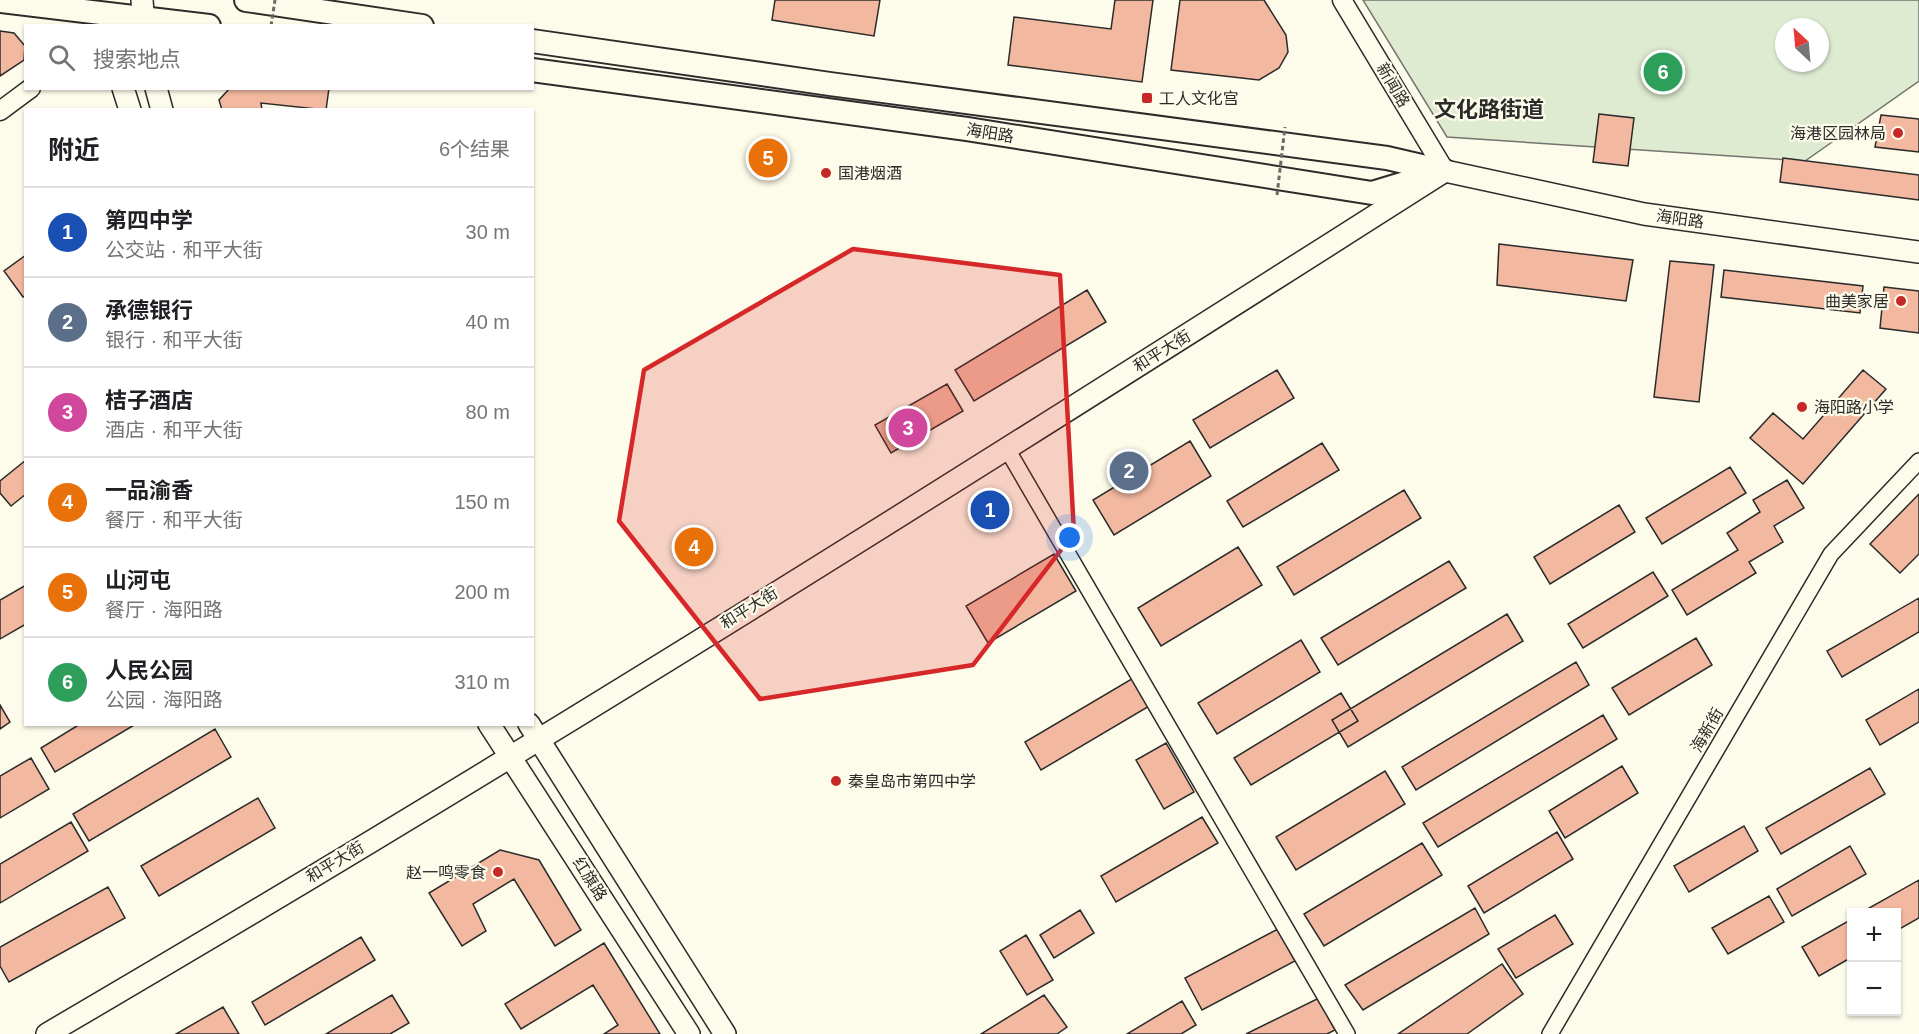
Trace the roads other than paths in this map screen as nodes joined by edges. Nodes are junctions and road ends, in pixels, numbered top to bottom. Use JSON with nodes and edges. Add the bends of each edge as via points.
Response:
{"nodes":[{"id":1,"x":246,"y":0,"type":"edge"},
{"id":2,"x":1342,"y":0,"type":"edge"},
{"id":3,"x":0,"y":1,"type":"edge"},
{"id":4,"x":143,"y":14,"type":"edge"},
{"id":5,"x":117,"y":16,"type":"edge"},
{"id":6,"x":198,"y":24,"type":"edge"},
{"id":7,"x":408,"y":24,"type":"edge"},
{"id":8,"x":534,"y":41,"type":"edge"},
{"id":9,"x":534,"y":70,"type":"edge"},
{"id":10,"x":28,"y":90,"type":"edge"},
{"id":11,"x":124,"y":90,"type":"edge"},
{"id":12,"x":157,"y":90,"type":"edge"},
{"id":13,"x":129,"y":108,"type":"edge"},
{"id":14,"x":161,"y":108,"type":"edge"},
{"id":15,"x":0,"y":111,"type":"edge"},
{"id":16,"x":1445,"y":171,"type":"junction"},
{"id":17,"x":1919,"y":252,"type":"edge"},
{"id":18,"x":1007,"y":449,"type":"junction"},
{"id":19,"x":1919,"y":461,"type":"edge"},
{"id":20,"x":490,"y":726,"type":"edge"},
{"id":21,"x":533,"y":731,"type":"edge"},
{"id":22,"x":510,"y":756,"type":"junction"},
{"id":23,"x":47,"y":1034,"type":"edge"},
{"id":24,"x":689,"y":1034,"type":"edge"},
{"id":25,"x":725,"y":1034,"type":"edge"},
{"id":26,"x":1347,"y":1034,"type":"edge"},
{"id":27,"x":1550,"y":1034,"type":"edge"}],
"edges":[{"from":1,"to":7,"type":"main road"},
{"from":2,"to":16,"type":"street","name":"新闻路"},
{"from":3,"to":5,"type":"main road"},
{"from":4,"to":5,"type":"main road"},
{"from":4,"to":6,"type":"main road"},
{"from":8,"to":16,"type":"main road","name":"海阳路","via":[[1387,158]]},
{"from":9,"to":16,"type":"main road","name":"海阳路","via":[[968,129],[1372,193]]},
{"from":10,"to":15,"type":"street"},
{"from":11,"to":13,"type":"main road"},
{"from":12,"to":14,"type":"main road"},
{"from":16,"to":17,"type":"main road","name":"海阳路","via":[[1644,214]]},
{"from":16,"to":18,"type":"main road","name":"和平大街"},
{"from":18,"to":21,"type":"main road","name":"和平大街"},
{"from":18,"to":26,"type":"street"},
{"from":19,"to":27,"type":"street","name":"海新街","via":[[1831,554]]},
{"from":20,"to":22,"type":"main road","name":"红旗路"},
{"from":21,"to":22,"type":"main road","name":"和平大街"},
{"from":21,"to":25,"type":"main road"},
{"from":22,"to":23,"type":"main road","name":"和平大街"},
{"from":22,"to":24,"type":"main road","name":"红旗路"}]}
